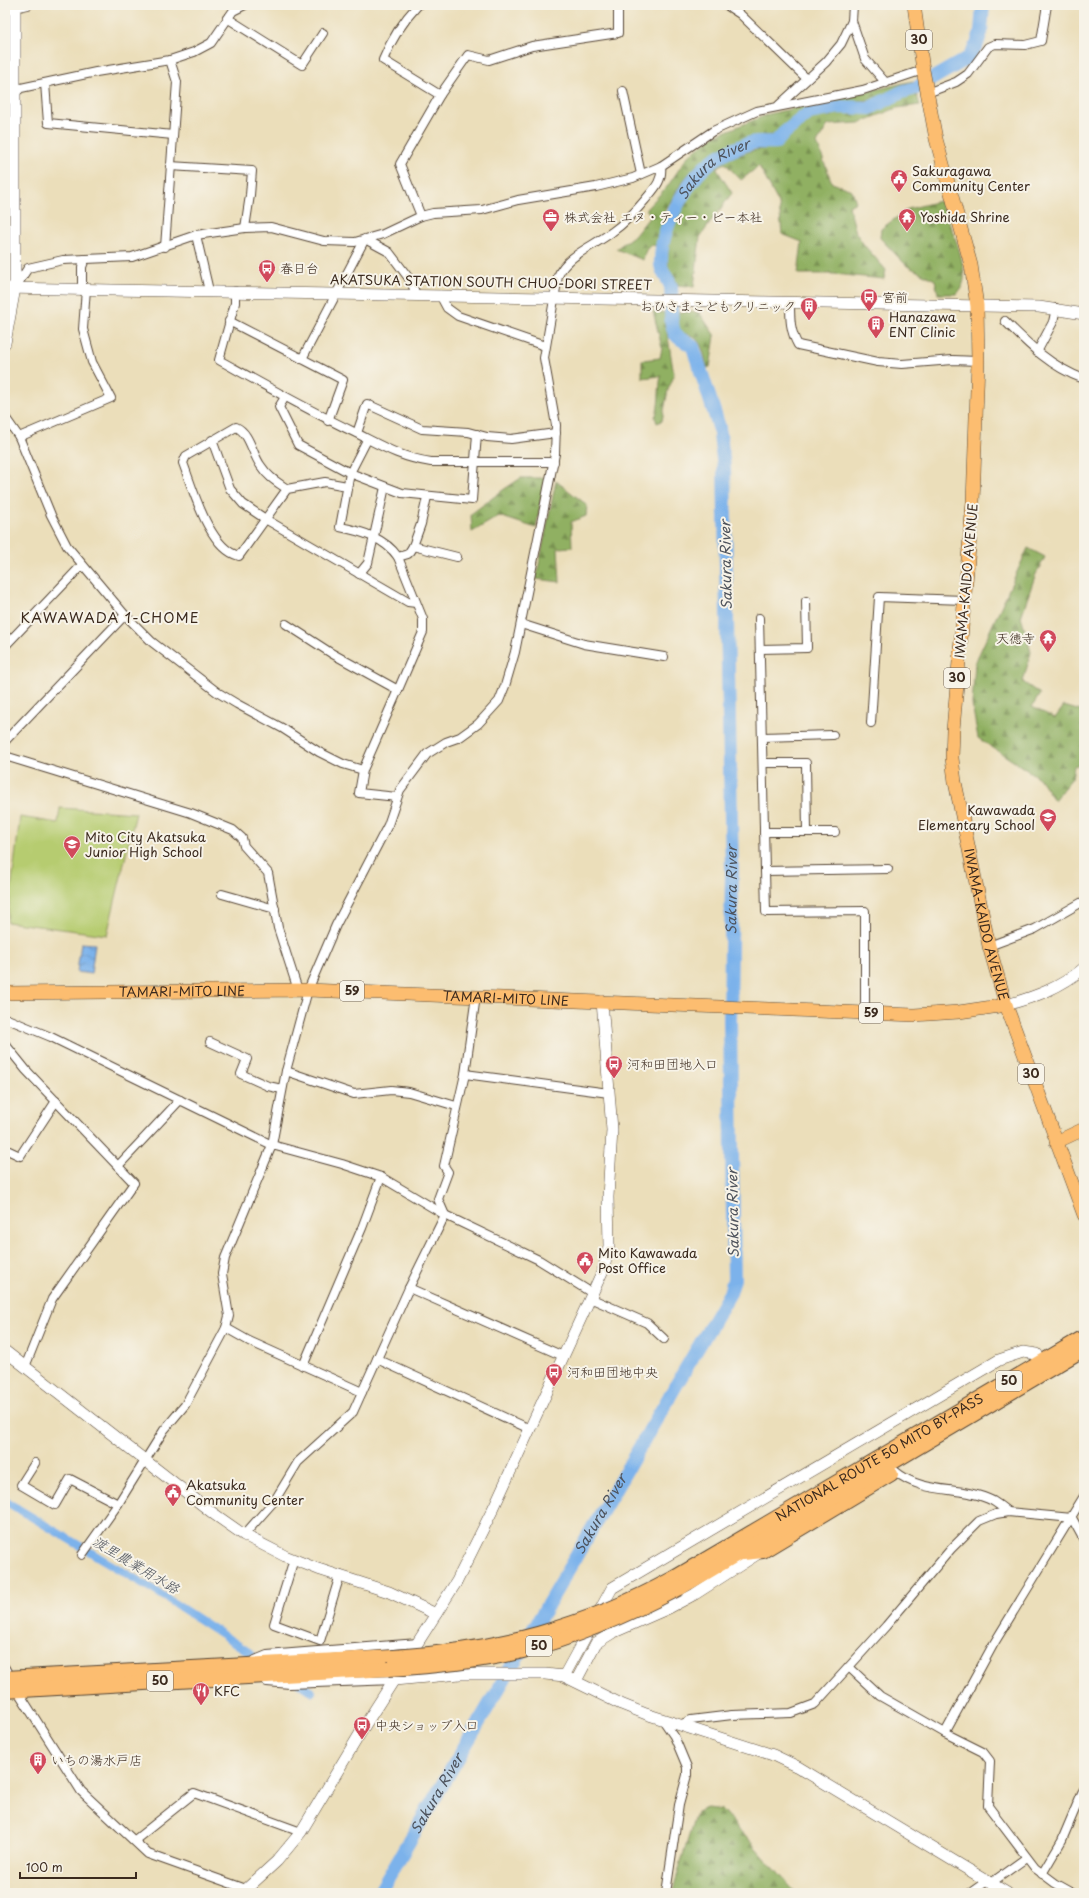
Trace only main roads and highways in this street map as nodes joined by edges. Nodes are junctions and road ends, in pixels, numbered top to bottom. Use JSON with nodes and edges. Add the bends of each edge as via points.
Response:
{"nodes":[{"id":1,"x":914,"y":5,"type":"edge"},
{"id":2,"x":5,"y":993,"type":"edge"},
{"id":3,"x":1006,"y":1005,"type":"junction"},
{"id":4,"x":1084,"y":1129,"type":"edge"},
{"id":5,"x":1056,"y":1142,"type":"junction"},
{"id":6,"x":1084,"y":1215,"type":"edge"},
{"id":7,"x":1084,"y":1328,"type":"edge"},
{"id":8,"x":1084,"y":1337,"type":"edge"},
{"id":9,"x":1084,"y":1349,"type":"edge"},
{"id":10,"x":1084,"y":1360,"type":"edge"},
{"id":11,"x":936,"y":1430,"type":"junction"},
{"id":12,"x":730,"y":1551,"type":"junction"},
{"id":13,"x":8,"y":1681,"type":"edge"}],
"edges":[{"from":1,"to":3,"type":"main road","name":"IWAMA-KAIDO AVENUE","number":"30","via":[[923,73],[936,139],[971,266],[977,306],[978,361],[973,494],[952,758],[956,789],[990,946]]},
{"from":2,"to":3,"type":"main road","name":"TAMARI-MITO LINE","number":"59","via":[[303,990],[934,1015]]},
{"from":3,"to":5,"type":"main road","name":"IWAMA-KAIDO AVENUE","number":"30"},
{"from":4,"to":5,"type":"main road"},
{"from":5,"to":6,"type":"main road","name":"IWAMA-KAIDO AVENUE","number":"30"},
{"from":7,"to":12,"type":"highway","via":[[772,1510]]},
{"from":8,"to":11,"type":"highway","name":"NATIONAL ROUTE 50 MITO BY-PASS","number":"50"},
{"from":9,"to":11,"type":"highway","name":"NATIONAL ROUTE 50 MITO BY-PASS","number":"50"},
{"from":10,"to":12,"type":"highway","via":[[762,1551]]},
{"from":11,"to":12,"type":"highway","name":"NATIONAL ROUTE 50 MITO BY-PASS","number":"50"},
{"from":12,"to":13,"type":"highway","name":"NATIONAL ROUTE 50 MITO BY-PASS","number":"50","bridge":true,"via":[[622,1617],[537,1647],[492,1657],[392,1669],[252,1670]]}]}
